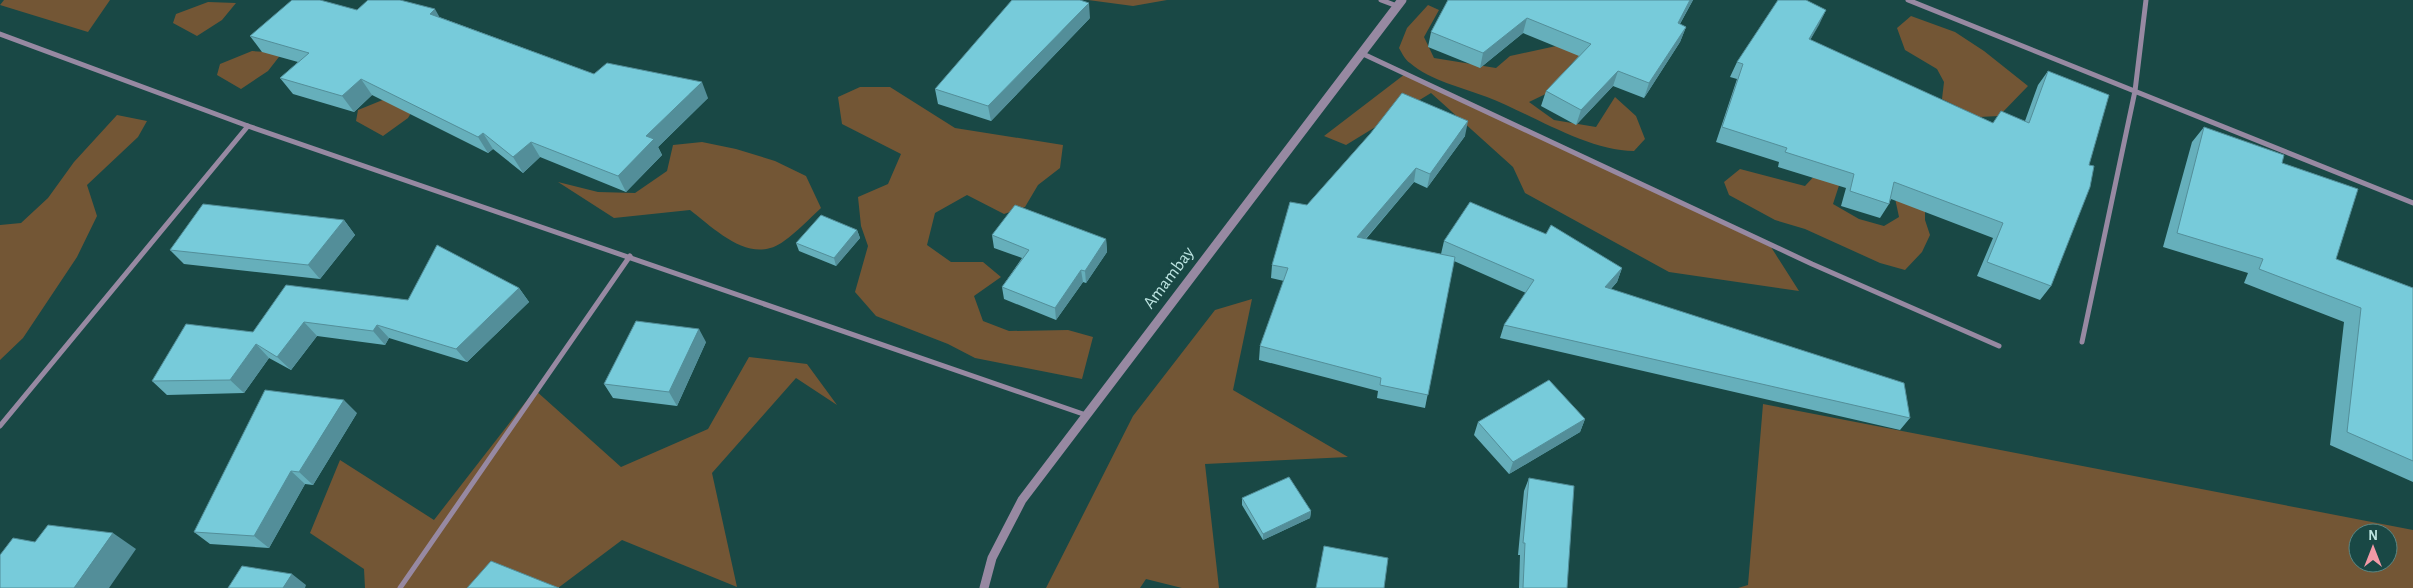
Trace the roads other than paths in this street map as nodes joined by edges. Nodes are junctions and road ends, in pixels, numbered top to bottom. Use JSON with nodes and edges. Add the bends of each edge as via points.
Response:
{"nodes":[{"id":1,"x":1381,"y":0,"type":"edge"},
{"id":2,"x":1908,"y":0,"type":"edge"},
{"id":3,"x":2146,"y":0,"type":"edge"},
{"id":4,"x":1400,"y":3,"type":"edge"},
{"id":5,"x":0,"y":34,"type":"edge"},
{"id":6,"x":1361,"y":53,"type":"junction"},
{"id":7,"x":2135,"y":91,"type":"junction"},
{"id":8,"x":248,"y":126,"type":"junction"},
{"id":9,"x":2413,"y":203,"type":"edge"},
{"id":10,"x":630,"y":256,"type":"junction"},
{"id":11,"x":2082,"y":342,"type":"dead end"},
{"id":12,"x":1999,"y":346,"type":"dead end"},
{"id":13,"x":1086,"y":415,"type":"junction"},
{"id":14,"x":0,"y":426,"type":"edge"},
{"id":15,"x":400,"y":588,"type":"edge"},
{"id":16,"x":984,"y":588,"type":"edge"}],
"edges":[{"from":1,"to":4,"type":"street"},
{"from":2,"to":7,"type":"street"},
{"from":3,"to":7,"type":"street"},
{"from":4,"to":6,"type":"street","name":"Amambay"},
{"from":5,"to":8,"type":"street"},
{"from":6,"to":12,"type":"street","via":[[1812,264]]},
{"from":6,"to":13,"type":"street","name":"Amambay"},
{"from":7,"to":9,"type":"street"},
{"from":7,"to":11,"type":"street"},
{"from":8,"to":10,"type":"street"},
{"from":8,"to":14,"type":"street"},
{"from":10,"to":13,"type":"street"},
{"from":10,"to":15,"type":"street"},
{"from":13,"to":16,"type":"street","name":"Amambay","via":[[1022,500],[992,558]]}]}
